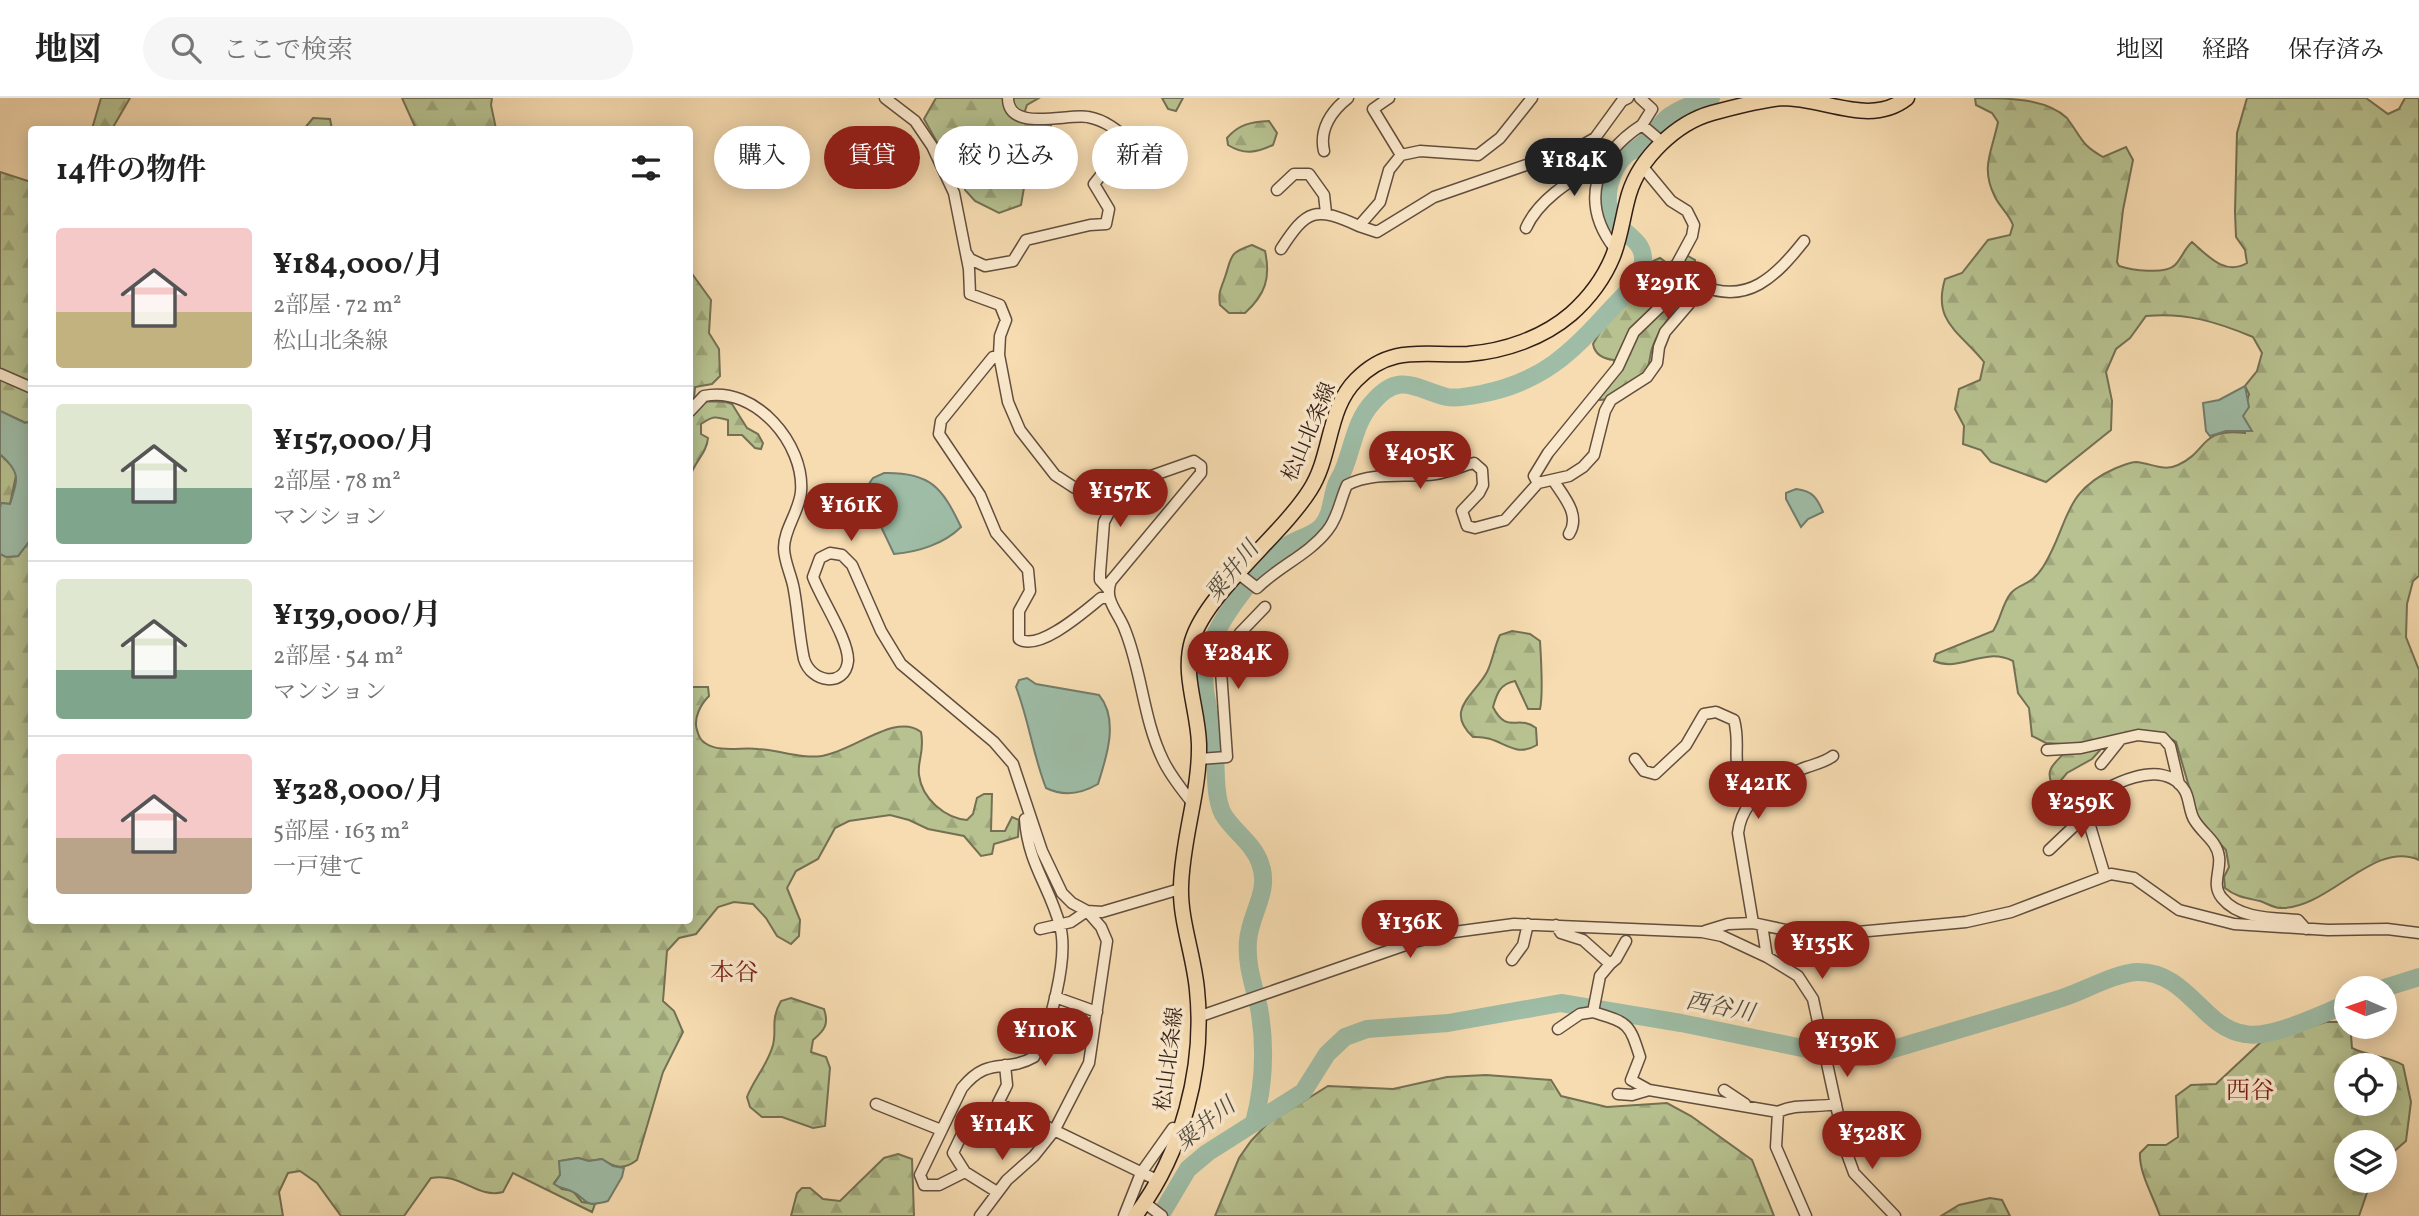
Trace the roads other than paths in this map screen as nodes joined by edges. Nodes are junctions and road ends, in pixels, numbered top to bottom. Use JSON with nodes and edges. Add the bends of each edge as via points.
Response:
{"nodes":[{"id":1,"x":885,"y":98,"type":"edge"},
{"id":2,"x":1008,"y":98,"type":"edge"},
{"id":3,"x":1348,"y":98,"type":"edge"},
{"id":4,"x":1389,"y":98,"type":"edge"},
{"id":5,"x":1532,"y":98,"type":"edge"},
{"id":6,"x":1628,"y":98,"type":"edge"},
{"id":7,"x":1640,"y":98,"type":"edge"},
{"id":8,"x":1907,"y":98,"type":"edge"},
{"id":9,"x":1643,"y":126,"type":"junction"},
{"id":10,"x":1660,"y":140,"type":"junction"},
{"id":11,"x":1324,"y":151,"type":"dead end"},
{"id":12,"x":1401,"y":155,"type":"junction"},
{"id":13,"x":1608,"y":157,"type":"junction"},
{"id":14,"x":1642,"y":166,"type":"junction"},
{"id":15,"x":1277,"y":190,"type":"dead end"},
{"id":16,"x":1326,"y":213,"type":"junction"},
{"id":17,"x":1359,"y":226,"type":"junction"},
{"id":18,"x":1526,"y":228,"type":"dead end"},
{"id":19,"x":1804,"y":241,"type":"dead end"},
{"id":20,"x":963,"y":245,"type":"junction"},
{"id":21,"x":1617,"y":245,"type":"junction"},
{"id":22,"x":1281,"y":249,"type":"dead end"},
{"id":23,"x":1006,"y":320,"type":"junction"},
{"id":24,"x":993,"y":357,"type":"junction"},
{"id":25,"x":0,"y":374,"type":"edge"},
{"id":26,"x":28,"y":386,"type":"edge"},
{"id":27,"x":1004,"y":386,"type":"junction"},
{"id":28,"x":693,"y":408,"type":"edge"},
{"id":29,"x":1553,"y":480,"type":"junction"},
{"id":30,"x":1137,"y":481,"type":"junction"},
{"id":31,"x":1538,"y":482,"type":"junction"},
{"id":32,"x":1569,"y":534,"type":"dead end"},
{"id":33,"x":1247,"y":580,"type":"junction"},
{"id":34,"x":1108,"y":593,"type":"junction"},
{"id":35,"x":1265,"y":607,"type":"dead end"},
{"id":36,"x":2122,"y":738,"type":"junction"},
{"id":37,"x":2047,"y":750,"type":"dead end"},
{"id":38,"x":1833,"y":756,"type":"dead end"},
{"id":39,"x":1204,"y":759,"type":"junction"},
{"id":40,"x":1635,"y":759,"type":"dead end"},
{"id":41,"x":2101,"y":764,"type":"dead end"},
{"id":42,"x":2179,"y":784,"type":"junction"},
{"id":43,"x":1758,"y":794,"type":"junction"},
{"id":44,"x":1194,"y":805,"type":"junction"},
{"id":45,"x":1027,"y":810,"type":"junction"},
{"id":46,"x":2091,"y":810,"type":"junction"},
{"id":47,"x":2049,"y":850,"type":"dead end"},
{"id":48,"x":1044,"y":856,"type":"junction"},
{"id":49,"x":1032,"y":861,"type":"junction"},
{"id":50,"x":2105,"y":876,"type":"junction"},
{"id":51,"x":1180,"y":889,"type":"junction"},
{"id":52,"x":1087,"y":911,"type":"junction"},
{"id":53,"x":1528,"y":924,"type":"junction"},
{"id":54,"x":1757,"y":924,"type":"junction"},
{"id":55,"x":1060,"y":925,"type":"junction"},
{"id":56,"x":1556,"y":925,"type":"junction"},
{"id":57,"x":1041,"y":929,"type":"dead end"},
{"id":58,"x":2305,"y":929,"type":"junction"},
{"id":59,"x":1702,"y":932,"type":"junction"},
{"id":60,"x":2419,"y":933,"type":"edge"},
{"id":61,"x":1626,"y":941,"type":"dead end"},
{"id":62,"x":1767,"y":957,"type":"junction"},
{"id":63,"x":1512,"y":960,"type":"dead end"},
{"id":64,"x":1610,"y":964,"type":"junction"},
{"id":65,"x":1055,"y":997,"type":"junction"},
{"id":66,"x":1594,"y":1008,"type":"junction"},
{"id":67,"x":1097,"y":1012,"type":"junction"},
{"id":68,"x":1198,"y":1017,"type":"junction"},
{"id":69,"x":1558,"y":1029,"type":"dead end"},
{"id":70,"x":1006,"y":1065,"type":"junction"},
{"id":71,"x":1649,"y":1090,"type":"junction"},
{"id":72,"x":1724,"y":1090,"type":"dead end"},
{"id":73,"x":1618,"y":1094,"type":"dead end"},
{"id":74,"x":876,"y":1104,"type":"dead end"},
{"id":75,"x":1836,"y":1104,"type":"junction"},
{"id":76,"x":1746,"y":1105,"type":"junction"},
{"id":77,"x":1778,"y":1112,"type":"junction"},
{"id":78,"x":941,"y":1130,"type":"junction"},
{"id":79,"x":964,"y":1130,"type":"dead end"},
{"id":80,"x":1054,"y":1131,"type":"junction"},
{"id":81,"x":1181,"y":1131,"type":"junction"},
{"id":82,"x":965,"y":1172,"type":"junction"},
{"id":83,"x":1140,"y":1173,"type":"junction"},
{"id":84,"x":1159,"y":1181,"type":"junction"},
{"id":85,"x":997,"y":1192,"type":"junction"},
{"id":86,"x":1147,"y":1205,"type":"junction"},
{"id":87,"x":980,"y":1216,"type":"edge"},
{"id":88,"x":1124,"y":1216,"type":"edge"},
{"id":89,"x":1135,"y":1216,"type":"edge"},
{"id":90,"x":1162,"y":1216,"type":"edge"},
{"id":91,"x":1806,"y":1216,"type":"edge"},
{"id":92,"x":1895,"y":1216,"type":"edge"}],
"edges":[{"from":1,"to":20,"type":"street","via":[[907,112],[932,146],[954,193]]},
{"from":2,"to":20,"type":"street","via":[[1016,114],[1031,120],[1069,116],[1103,120],[1142,152],[1152,177],[1142,181],[1129,167],[1108,165],[1094,184],[1109,209],[1106,224],[1026,240],[1013,261],[976,264]]},
{"from":3,"to":11,"type":"street","via":[[1333,112],[1321,134]]},
{"from":4,"to":12,"type":"street","via":[[1373,109]]},
{"from":5,"to":12,"type":"street","via":[[1500,138],[1478,155],[1420,151]]},
{"from":6,"to":17,"type":"street","via":[[1595,138],[1581,146],[1434,197],[1377,232]]},
{"from":7,"to":9,"type":"street","via":[[1652,109]]},
{"from":8,"to":10,"type":"main road","name":"松山北条線","via":[[1882,110],[1862,111],[1803,99],[1766,101],[1708,114]]},
{"from":9,"to":10,"type":"street"},
{"from":9,"to":13,"type":"street","via":[[1628,134]]},
{"from":10,"to":14,"type":"main road","name":"松山北条線"},
{"from":12,"to":17,"type":"street","via":[[1389,170],[1380,202]]},
{"from":13,"to":18,"type":"street","via":[[1567,184],[1536,212]]},
{"from":13,"to":21,"type":"street","via":[[1598,179],[1595,206],[1602,230]]},
{"from":14,"to":21,"type":"main road","name":"松山北条線","via":[[1630,190]]},
{"from":14,"to":31,"type":"street","via":[[1671,201],[1688,211],[1694,225],[1692,236],[1660,307],[1634,332],[1618,367],[1549,453],[1534,477]]},
{"from":15,"to":16,"type":"street","via":[[1294,174],[1309,174],[1324,195]]},
{"from":16,"to":17,"type":"street"},
{"from":16,"to":22,"type":"street","via":[[1308,215]]},
{"from":19,"to":29,"type":"street","via":[[1778,274],[1764,283],[1732,292],[1700,285],[1693,288],[1689,304],[1665,332],[1657,363],[1647,377],[1611,400],[1594,455],[1569,476]]},
{"from":20,"to":23,"type":"street","via":[[971,294],[1000,305]]},
{"from":21,"to":33,"type":"main road","name":"松山北条線","via":[[1589,295],[1550,329],[1515,345],[1482,352],[1403,354],[1380,362],[1354,382],[1336,415],[1316,480]]},
{"from":23,"to":24,"type":"street","via":[[998,328]]},
{"from":23,"to":27,"type":"street","via":[[999,345]]},
{"from":24,"to":27,"type":"street"},
{"from":24,"to":34,"type":"street","via":[[941,421],[939,434],[980,495],[996,533],[1028,570],[1030,591],[1019,611],[1019,639],[1031,643],[1044,638]]},
{"from":25,"to":26,"type":"street"},
{"from":27,"to":30,"type":"street","via":[[1020,430],[1055,475],[1075,488]]},
{"from":28,"to":45,"type":"street","via":[[704,396],[726,395],[760,411],[786,438],[800,471],[801,489],[784,549],[810,672],[818,679],[835,678],[848,661],[813,577],[820,558],[842,555],[852,565],[901,664],[994,742],[1013,764]]},
{"from":29,"to":31,"type":"street"},
{"from":29,"to":32,"type":"street","via":[[1572,511],[1574,526]]},
{"from":30,"to":34,"type":"street","via":[[1121,489],[1104,522],[1100,580]]},
{"from":30,"to":34,"type":"street","via":[[1183,463],[1194,461],[1201,466],[1201,473],[1111,581]]},
{"from":31,"to":33,"type":"street","via":[[1505,520],[1475,528],[1462,518],[1462,511],[1483,485],[1482,470],[1474,463],[1436,474],[1386,475],[1352,482],[1329,530],[1257,588]]},
{"from":33,"to":39,"type":"main road","name":"松山北条線","via":[[1198,625],[1189,653]]},
{"from":34,"to":44,"type":"street","via":[[1125,630],[1164,761]]},
{"from":35,"to":39,"type":"street","via":[[1240,633],[1221,671],[1227,757]]},
{"from":36,"to":37,"type":"street"},
{"from":36,"to":41,"type":"street"},
{"from":36,"to":42,"type":"street","via":[[2138,734],[2163,737],[2170,746]]},
{"from":38,"to":43,"type":"street"},
{"from":39,"to":44,"type":"main road","name":"松山北条線"},
{"from":40,"to":43,"type":"street","via":[[1644,771],[1655,774],[1686,745],[1704,714],[1726,715],[1734,720],[1737,731],[1736,774]]},
{"from":42,"to":46,"type":"street","via":[[2146,774],[2096,793],[2083,804]]},
{"from":42,"to":58,"type":"street","via":[[2194,821],[2217,849],[2216,889],[2221,897],[2240,912],[2298,920]]},
{"from":43,"to":54,"type":"street","via":[[1739,822],[1738,833]]},
{"from":44,"to":51,"type":"main road","name":"松山北条線"},
{"from":45,"to":48,"type":"street"},
{"from":45,"to":49,"type":"street"},
{"from":46,"to":47,"type":"street"},
{"from":46,"to":50,"type":"street","via":[[2090,826]]},
{"from":48,"to":49,"type":"street"},
{"from":48,"to":52,"type":"street","via":[[1062,893]]},
{"from":49,"to":55,"type":"street"},
{"from":50,"to":54,"type":"street","via":[[2011,912],[1966,922],[1814,936]]},
{"from":50,"to":58,"type":"street","via":[[2134,878],[2166,904],[2203,917],[2254,927]]},
{"from":51,"to":52,"type":"street","via":[[1102,912]]},
{"from":51,"to":68,"type":"main road","name":"松山北条線"},
{"from":52,"to":55,"type":"street"},
{"from":52,"to":67,"type":"street","via":[[1107,942]]},
{"from":53,"to":56,"type":"street"},
{"from":53,"to":63,"type":"street","via":[[1523,945]]},
{"from":53,"to":68,"type":"street","via":[[1454,932]]},
{"from":54,"to":59,"type":"street","via":[[1728,924]]},
{"from":54,"to":62,"type":"street"},
{"from":55,"to":57,"type":"street"},
{"from":55,"to":65,"type":"street"},
{"from":56,"to":59,"type":"street"},
{"from":56,"to":64,"type":"street","via":[[1561,933],[1583,940]]},
{"from":58,"to":60,"type":"street"},
{"from":59,"to":62,"type":"street"},
{"from":61,"to":64,"type":"street"},
{"from":62,"to":75,"type":"street","via":[[1807,986]]},
{"from":64,"to":66,"type":"street","via":[[1600,976]]},
{"from":65,"to":67,"type":"street"},
{"from":65,"to":70,"type":"street","via":[[1034,1056]]},
{"from":66,"to":69,"type":"street"},
{"from":66,"to":71,"type":"street","via":[[1628,1025],[1640,1057],[1631,1080]]},
{"from":67,"to":80,"type":"street","via":[[1089,1063]]},
{"from":68,"to":81,"type":"main road","name":"松山北条線"},
{"from":70,"to":78,"type":"street","via":[[982,1068],[970,1078]]},
{"from":70,"to":80,"type":"street","via":[[1007,1085],[998,1103]]},
{"from":71,"to":73,"type":"street"},
{"from":71,"to":76,"type":"street"},
{"from":72,"to":76,"type":"street"},
{"from":74,"to":78,"type":"street"},
{"from":75,"to":77,"type":"street","via":[[1796,1105]]},
{"from":75,"to":92,"type":"street","via":[[1854,1173]]},
{"from":76,"to":77,"type":"street"},
{"from":77,"to":91,"type":"street","via":[[1776,1147]]},
{"from":78,"to":82,"type":"street","via":[[921,1169],[920,1182],[939,1185]]},
{"from":79,"to":82,"type":"street","via":[[953,1153]]},
{"from":80,"to":83,"type":"street"},
{"from":80,"to":85,"type":"street"},
{"from":81,"to":83,"type":"street","via":[[1174,1128]]},
{"from":81,"to":84,"type":"main road","name":"松山北条線"},
{"from":82,"to":85,"type":"street"},
{"from":83,"to":84,"type":"street"},
{"from":83,"to":88,"type":"street"},
{"from":84,"to":86,"type":"main road","name":"松山北条線"},
{"from":85,"to":87,"type":"street"},
{"from":86,"to":89,"type":"main road","name":"松山北条線"},
{"from":86,"to":90,"type":"street"}]}
